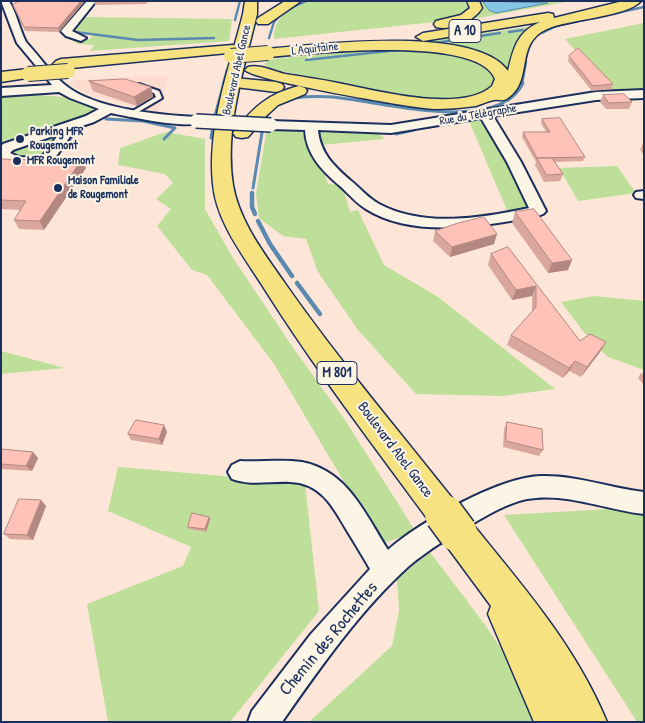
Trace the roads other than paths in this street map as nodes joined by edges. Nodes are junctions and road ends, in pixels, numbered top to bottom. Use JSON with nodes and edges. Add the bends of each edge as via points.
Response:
{"nodes":[{"id":1,"x":4,"y":1,"type":"edge"},
{"id":2,"x":92,"y":1,"type":"edge"},
{"id":3,"x":252,"y":1,"type":"edge"},
{"id":4,"x":267,"y":1,"type":"edge"},
{"id":5,"x":294,"y":1,"type":"edge"},
{"id":6,"x":472,"y":1,"type":"edge"},
{"id":7,"x":594,"y":1,"type":"edge"},
{"id":8,"x":626,"y":1,"type":"edge"},
{"id":9,"x":635,"y":1,"type":"edge"},
{"id":10,"x":410,"y":31,"type":"junction"},
{"id":11,"x":81,"y":38,"type":"dead end"},
{"id":12,"x":264,"y":39,"type":"junction"},
{"id":13,"x":302,"y":50,"type":"junction"},
{"id":14,"x":1,"y":69,"type":"edge"},
{"id":15,"x":25,"y":71,"type":"junction"},
{"id":16,"x":1,"y":77,"type":"edge"},
{"id":17,"x":247,"y":80,"type":"junction"},
{"id":18,"x":132,"y":84,"type":"edge"},
{"id":19,"x":309,"y":85,"type":"junction"},
{"id":20,"x":61,"y":88,"type":"junction"},
{"id":21,"x":1,"y":92,"type":"edge"},
{"id":22,"x":644,"y":94,"type":"edge"},
{"id":23,"x":110,"y":108,"type":"junction"},
{"id":24,"x":133,"y":113,"type":"junction"},
{"id":25,"x":485,"y":114,"type":"junction"},
{"id":26,"x":72,"y":126,"type":"junction"},
{"id":27,"x":311,"y":127,"type":"junction"},
{"id":28,"x":242,"y":133,"type":"junction"},
{"id":29,"x":239,"y":226,"type":"junction"},
{"id":30,"x":240,"y":472,"type":"dead end"},
{"id":31,"x":644,"y":503,"type":"edge"},
{"id":32,"x":386,"y":571,"type":"junction"},
{"id":33,"x":488,"y":572,"type":"junction"},
{"id":34,"x":262,"y":722,"type":"edge"},
{"id":35,"x":556,"y":722,"type":"edge"},
{"id":36,"x":586,"y":722,"type":"edge"}],
"edges":[{"from":1,"to":20,"type":"street","name":"Rue du Télégraphe","via":[[12,14],[19,38]]},
{"from":2,"to":11,"type":"street","via":[[66,31]]},
{"from":3,"to":17,"type":"main road","name":"Boulevard Abel Gance","number":"M 801"},
{"from":4,"to":12,"type":"main road","name":"Boulevard Abel Gance","number":"M 801"},
{"from":5,"to":12,"type":"main road","via":[[279,9]]},
{"from":6,"to":10,"type":"main road","via":[[476,11],[469,16]]},
{"from":7,"to":10,"type":"main road","name":"L'Aquitaine","number":"A 10","via":[[501,19]]},
{"from":8,"to":13,"type":"main road","name":"L'Aquitaine","number":"A 10","via":[[472,30]]},
{"from":9,"to":19,"type":"main road","via":[[615,9],[545,25],[531,32],[521,48],[511,86],[503,95],[489,102],[457,107],[434,106]]},
{"from":10,"to":12,"type":"main road","name":"L'Aquitaine","number":"A 10"},
{"from":12,"to":13,"type":"main road","name":"L'Aquitaine","number":"A 10"},
{"from":12,"to":15,"type":"main road","name":"L'Aquitaine","number":"A 10","bridge":true,"via":[[232,53]]},
{"from":12,"to":17,"type":"main road","name":"Boulevard Abel Gance","number":"M 801"},
{"from":13,"to":19,"type":"main road","via":[[405,46],[441,48],[487,61],[500,72],[503,80],[499,89],[483,98],[446,103]]},
{"from":14,"to":15,"type":"main road","name":"L'Aquitaine","number":"A 10"},
{"from":15,"to":16,"type":"main road","name":"L'Aquitaine","number":"A 10"},
{"from":17,"to":19,"type":"main road"},
{"from":17,"to":28,"type":"main road","name":"Boulevard Abel Gance","number":"M 801"},
{"from":17,"to":29,"type":"main road","name":"Boulevard Abel Gance","number":"M 801","via":[[224,126],[221,162],[225,196]]},
{"from":18,"to":24,"type":"lane","via":[[159,94],[158,99]]},
{"from":19,"to":28,"type":"main road","via":[[274,99],[262,108]]},
{"from":20,"to":21,"type":"street"},
{"from":20,"to":23,"type":"street","name":"Rue du Télégraphe"},
{"from":22,"to":25,"type":"street","name":"Rue du Télégraphe","via":[[596,96]]},
{"from":23,"to":24,"type":"street","name":"Rue du Télégraphe"},
{"from":23,"to":26,"type":"street"},
{"from":24,"to":27,"type":"street","name":"Rue du Télégraphe","bridge":true,"via":[[196,121]]},
{"from":25,"to":27,"type":"street","name":"Rue du Télégraphe","via":[[387,130]]},
{"from":25,"to":27,"type":"street","via":[[538,211],[498,219],[439,223],[408,219],[372,206],[335,176],[318,154],[312,143]]},
{"from":26,"to":26,"type":"street","via":[[45,162],[17,161],[2,155],[8,147]]},
{"from":28,"to":29,"type":"main road","name":"Boulevard Abel Gance","number":"M 801","via":[[237,173]]},
{"from":29,"to":33,"type":"main road","name":"Boulevard Abel Gance","number":"M 801","via":[[290,310]]},
{"from":30,"to":32,"type":"street","name":"Chemin des Rochettes","via":[[304,472],[328,482]]},
{"from":31,"to":32,"type":"street","via":[[557,488],[523,489],[490,501],[430,536]]},
{"from":32,"to":34,"type":"street","name":"Chemin des Rochettes","via":[[353,604]]},
{"from":33,"to":35,"type":"main road","name":"Boulevard Abel Gance","number":"M 801"},
{"from":33,"to":36,"type":"main road","name":"Boulevard Abel Gance","number":"M 801","via":[[558,665]]}]}
